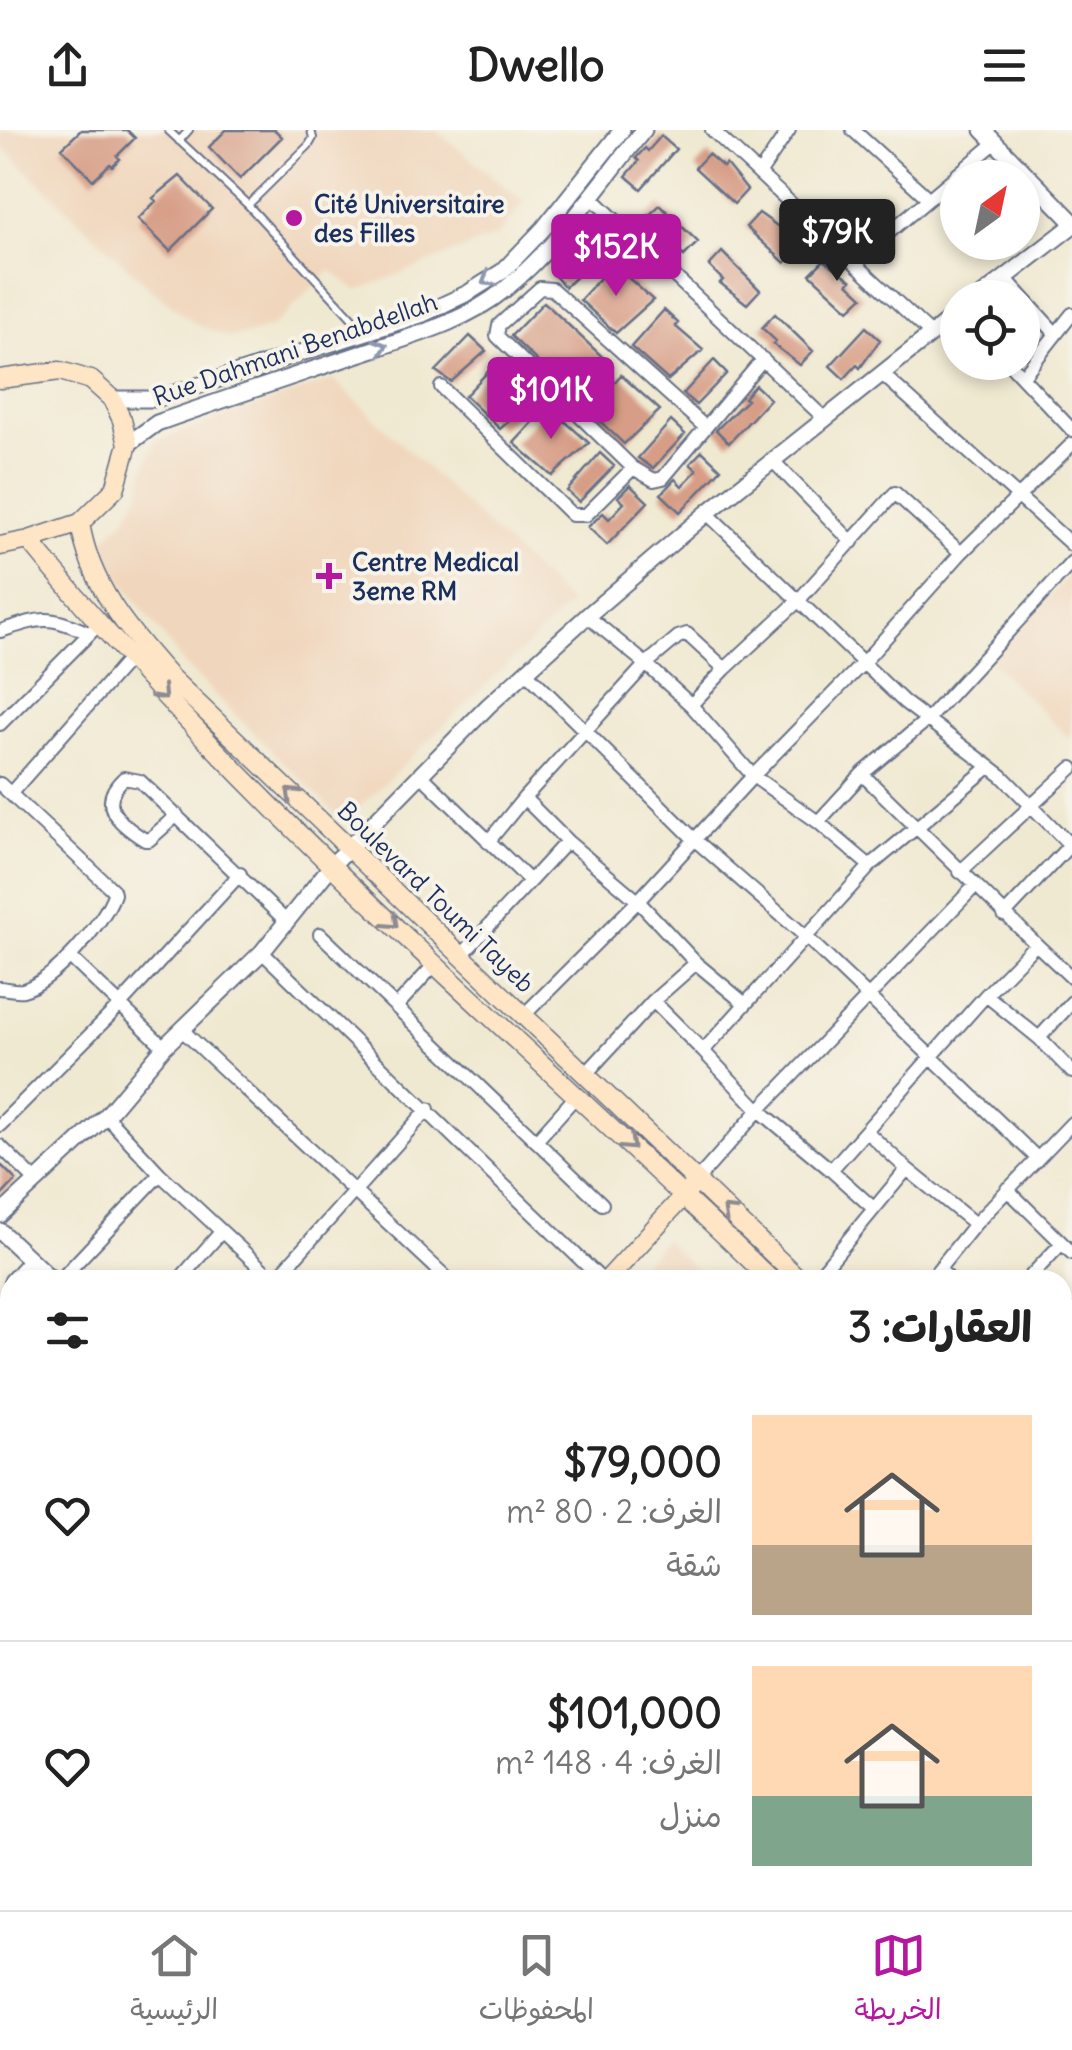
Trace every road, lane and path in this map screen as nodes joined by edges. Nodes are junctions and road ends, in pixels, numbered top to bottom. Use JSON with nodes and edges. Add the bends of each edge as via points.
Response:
{"nodes":[{"id":1,"x":168,"y":130,"type":"edge"},
{"id":2,"x":189,"y":130,"type":"edge"},
{"id":3,"x":312,"y":130,"type":"edge"},
{"id":4,"x":622,"y":130,"type":"edge"},
{"id":5,"x":644,"y":130,"type":"edge"},
{"id":6,"x":712,"y":130,"type":"edge"},
{"id":7,"x":789,"y":130,"type":"edge"},
{"id":8,"x":853,"y":130,"type":"edge"},
{"id":9,"x":982,"y":130,"type":"edge"},
{"id":10,"x":179,"y":140,"type":"junction"},
{"id":11,"x":996,"y":142,"type":"junction"},
{"id":12,"x":759,"y":174,"type":"junction"},
{"id":13,"x":592,"y":198,"type":"junction"},
{"id":14,"x":928,"y":198,"type":"junction"},
{"id":15,"x":248,"y":206,"type":"junction"},
{"id":16,"x":1072,"y":224,"type":"edge"},
{"id":17,"x":854,"y":262,"type":"junction"},
{"id":18,"x":1006,"y":279,"type":"joint"},
{"id":19,"x":1072,"y":314,"type":"edge"},
{"id":20,"x":940,"y":326,"type":"edge"},
{"id":21,"x":365,"y":332,"type":"junction"},
{"id":22,"x":930,"y":333,"type":"junction"},
{"id":23,"x":1056,"y":334,"type":"junction"},
{"id":24,"x":1040,"y":354,"type":"edge"},
{"id":25,"x":762,"y":359,"type":"junction"},
{"id":26,"x":881,"y":373,"type":"junction"},
{"id":27,"x":0,"y":379,"type":"edge"},
{"id":28,"x":1027,"y":380,"type":"edge"},
{"id":29,"x":442,"y":386,"type":"dead end"},
{"id":30,"x":112,"y":399,"type":"junction"},
{"id":31,"x":825,"y":419,"type":"junction"},
{"id":32,"x":705,"y":427,"type":"junction"},
{"id":33,"x":1072,"y":430,"type":"edge"},
{"id":34,"x":128,"y":444,"type":"junction"},
{"id":35,"x":1072,"y":444,"type":"edge"},
{"id":36,"x":772,"y":460,"type":"junction"},
{"id":37,"x":633,"y":468,"type":"junction"},
{"id":38,"x":1018,"y":495,"type":"junction"},
{"id":39,"x":707,"y":513,"type":"junction"},
{"id":40,"x":80,"y":522,"type":"junction"},
{"id":41,"x":29,"y":540,"type":"junction"},
{"id":42,"x":852,"y":542,"type":"junction"},
{"id":43,"x":1072,"y":545,"type":"edge"},
{"id":44,"x":0,"y":546,"type":"edge"},
{"id":45,"x":961,"y":553,"type":"junction"},
{"id":46,"x":1072,"y":562,"type":"edge"},
{"id":47,"x":797,"y":602,"type":"junction"},
{"id":48,"x":587,"y":616,"type":"junction"},
{"id":49,"x":94,"y":628,"type":"junction"},
{"id":50,"x":0,"y":631,"type":"edge"},
{"id":51,"x":129,"y":659,"type":"junction"},
{"id":52,"x":646,"y":664,"type":"junction"},
{"id":53,"x":862,"y":664,"type":"junction"},
{"id":54,"x":724,"y":669,"type":"junction"},
{"id":55,"x":526,"y":671,"type":"junction"},
{"id":56,"x":691,"y":705,"type":"junction"},
{"id":57,"x":927,"y":720,"type":"junction"},
{"id":58,"x":1,"y":721,"type":"edge"},
{"id":59,"x":584,"y":733,"type":"junction"},
{"id":60,"x":989,"y":767,"type":"junction"},
{"id":61,"x":1072,"y":768,"type":"edge"},
{"id":62,"x":862,"y":774,"type":"junction"},
{"id":63,"x":422,"y":776,"type":"junction"},
{"id":64,"x":753,"y":776,"type":"junction"},
{"id":65,"x":0,"y":784,"type":"edge"},
{"id":66,"x":12,"y":793,"type":"junction"},
{"id":67,"x":524,"y":798,"type":"junction"},
{"id":68,"x":1031,"y":804,"type":"junction"},
{"id":69,"x":177,"y":815,"type":"junction"},
{"id":70,"x":818,"y":822,"type":"junction"},
{"id":71,"x":918,"y":828,"type":"junction"},
{"id":72,"x":694,"y":839,"type":"junction"},
{"id":73,"x":567,"y":841,"type":"junction"},
{"id":74,"x":488,"y":842,"type":"junction"},
{"id":75,"x":1071,"y":846,"type":"edge"},
{"id":76,"x":348,"y":848,"type":"junction"},
{"id":77,"x":332,"y":866,"type":"junction"},
{"id":78,"x":870,"y":866,"type":"junction"},
{"id":79,"x":960,"y":872,"type":"junction"},
{"id":80,"x":240,"y":874,"type":"junction"},
{"id":81,"x":530,"y":881,"type":"junction"},
{"id":82,"x":975,"y":886,"type":"junction"},
{"id":83,"x":638,"y":901,"type":"junction"},
{"id":84,"x":1004,"y":915,"type":"junction"},
{"id":85,"x":286,"y":921,"type":"junction"},
{"id":86,"x":320,"y":934,"type":"dead end"},
{"id":87,"x":805,"y":936,"type":"junction"},
{"id":88,"x":1036,"y":944,"type":"junction"},
{"id":89,"x":262,"y":952,"type":"junction"},
{"id":90,"x":462,"y":955,"type":"junction"},
{"id":91,"x":70,"y":958,"type":"junction"},
{"id":92,"x":436,"y":962,"type":"junction"},
{"id":93,"x":696,"y":963,"type":"junction"},
{"id":94,"x":1072,"y":978,"type":"edge"},
{"id":95,"x":0,"y":988,"type":"edge"},
{"id":96,"x":986,"y":995,"type":"junction"},
{"id":97,"x":870,"y":997,"type":"junction"},
{"id":98,"x":653,"y":1001,"type":"junction"},
{"id":99,"x":1072,"y":1002,"type":"edge"},
{"id":100,"x":744,"y":1003,"type":"junction"},
{"id":101,"x":119,"y":1006,"type":"junction"},
{"id":102,"x":396,"y":1007,"type":"junction"},
{"id":103,"x":524,"y":1015,"type":"junction"},
{"id":104,"x":182,"y":1030,"type":"junction"},
{"id":105,"x":1039,"y":1038,"type":"junction"},
{"id":106,"x":164,"y":1047,"type":"junction"},
{"id":107,"x":703,"y":1051,"type":"junction"},
{"id":108,"x":928,"y":1056,"type":"junction"},
{"id":109,"x":1072,"y":1072,"type":"edge"},
{"id":110,"x":585,"y":1075,"type":"junction"},
{"id":111,"x":577,"y":1095,"type":"junction"},
{"id":112,"x":428,"y":1109,"type":"junction"},
{"id":113,"x":760,"y":1110,"type":"junction"},
{"id":114,"x":106,"y":1116,"type":"junction"},
{"id":115,"x":0,"y":1125,"type":"edge"},
{"id":116,"x":1071,"y":1126,"type":"edge"},
{"id":117,"x":867,"y":1132,"type":"junction"},
{"id":118,"x":536,"y":1141,"type":"junction"},
{"id":119,"x":0,"y":1146,"type":"edge"},
{"id":120,"x":1037,"y":1158,"type":"junction"},
{"id":121,"x":906,"y":1168,"type":"junction"},
{"id":122,"x":831,"y":1170,"type":"junction"},
{"id":123,"x":160,"y":1174,"type":"junction"},
{"id":124,"x":34,"y":1180,"type":"junction"},
{"id":125,"x":691,"y":1189,"type":"junction"},
{"id":126,"x":1007,"y":1189,"type":"junction"},
{"id":127,"x":354,"y":1191,"type":"junction"},
{"id":128,"x":602,"y":1204,"type":"dead end"},
{"id":129,"x":872,"y":1207,"type":"junction"},
{"id":130,"x":0,"y":1215,"type":"edge"},
{"id":131,"x":975,"y":1224,"type":"junction"},
{"id":132,"x":0,"y":1231,"type":"edge"},
{"id":133,"x":221,"y":1232,"type":"junction"},
{"id":134,"x":1067,"y":1248,"type":"edge"},
{"id":135,"x":30,"y":1260,"type":"junction"},
{"id":136,"x":20,"y":1270,"type":"edge"},
{"id":137,"x":43,"y":1270,"type":"edge"},
{"id":138,"x":66,"y":1270,"type":"edge"},
{"id":139,"x":187,"y":1270,"type":"edge"},
{"id":140,"x":252,"y":1270,"type":"edge"},
{"id":141,"x":283,"y":1270,"type":"edge"},
{"id":142,"x":438,"y":1270,"type":"edge"},
{"id":143,"x":595,"y":1270,"type":"edge"},
{"id":144,"x":614,"y":1270,"type":"edge"},
{"id":145,"x":763,"y":1270,"type":"edge"},
{"id":146,"x":788,"y":1270,"type":"edge"},
{"id":147,"x":823,"y":1270,"type":"edge"},
{"id":148,"x":938,"y":1270,"type":"edge"},
{"id":149,"x":1040,"y":1270,"type":"edge"}],
"edges":[{"from":1,"to":10,"type":"lane"},
{"from":2,"to":10,"type":"lane"},
{"from":3,"to":15,"type":"lane","via":[[309,145]]},
{"from":4,"to":21,"type":"street","name":"Rue Dahmani Benabdellah","one_way":true,"via":[[504,271],[423,314]]},
{"from":5,"to":13,"type":"street","name":"Rue Dahmani Benabdellah"},
{"from":6,"to":12,"type":"street"},
{"from":7,"to":12,"type":"street"},
{"from":8,"to":14,"type":"street"},
{"from":9,"to":11,"type":"street"},
{"from":10,"to":15,"type":"lane"},
{"from":11,"to":14,"type":"street"},
{"from":11,"to":16,"type":"street"},
{"from":12,"to":17,"type":"street"},
{"from":13,"to":25,"type":"street"},
{"from":34,"to":13,"type":"street","name":"Rue Dahmani Benabdellah","one_way":true,"via":[[157,423],[462,316],[527,271]]},
{"from":14,"to":17,"type":"street"},
{"from":15,"to":21,"type":"lane"},
{"from":16,"to":18,"type":"street"},
{"from":17,"to":22,"type":"street"},
{"from":18,"to":23,"type":"street"},
{"from":19,"to":23,"type":"street"},
{"from":20,"to":22,"type":"street"},
{"from":21,"to":30,"type":"street","name":"Rue Dahmani Benabdellah","via":[[156,399]]},
{"from":22,"to":26,"type":"street"},
{"from":23,"to":24,"type":"street"},
{"from":25,"to":31,"type":"street"},
{"from":25,"to":32,"type":"street"},
{"from":26,"to":31,"type":"street"},
{"from":26,"to":38,"type":"street"},
{"from":27,"to":30,"type":"main road","via":[[60,370],[91,380]]},
{"from":28,"to":33,"type":"street"},
{"from":29,"to":37,"type":"street","via":[[572,515],[586,515]]},
{"from":30,"to":34,"type":"main road"},
{"from":31,"to":36,"type":"street"},
{"from":32,"to":37,"type":"street","via":[[663,478]]},
{"from":32,"to":37,"type":"street","via":[[552,289],[540,288],[499,324],[497,336]]},
{"from":34,"to":40,"type":"main road","via":[[115,489]]},
{"from":35,"to":38,"type":"street"},
{"from":36,"to":39,"type":"street"},
{"from":36,"to":42,"type":"street"},
{"from":38,"to":43,"type":"street"},
{"from":38,"to":45,"type":"street"},
{"from":39,"to":47,"type":"street"},
{"from":39,"to":48,"type":"street"},
{"from":40,"to":41,"type":"main road"},
{"from":76,"to":40,"type":"main road","name":"Boulevard Toumi Tayeb","one_way":true,"via":[[123,623],[88,560]]},
{"from":41,"to":44,"type":"main road"},
{"from":41,"to":49,"type":"main road","name":"Boulevard Toumi Tayeb"},
{"from":42,"to":45,"type":"street","via":[[895,493]]},
{"from":42,"to":47,"type":"street"},
{"from":45,"to":53,"type":"street"},
{"from":46,"to":57,"type":"street"},
{"from":47,"to":53,"type":"street"},
{"from":47,"to":54,"type":"street"},
{"from":48,"to":52,"type":"street"},
{"from":48,"to":55,"type":"street"},
{"from":49,"to":50,"type":"street","via":[[59,619]]},
{"from":49,"to":51,"type":"main road","name":"Boulevard Toumi Tayeb"},
{"from":49,"to":58,"type":"street"},
{"from":51,"to":66,"type":"street"},
{"from":51,"to":77,"type":"main road","name":"Boulevard Toumi Tayeb","one_way":true},
{"from":52,"to":54,"type":"street","via":[[687,634]]},
{"from":52,"to":56,"type":"street"},
{"from":52,"to":59,"type":"street"},
{"from":53,"to":57,"type":"street"},
{"from":53,"to":64,"type":"street"},
{"from":54,"to":56,"type":"street"},
{"from":55,"to":59,"type":"street"},
{"from":55,"to":63,"type":"street"},
{"from":56,"to":64,"type":"street"},
{"from":57,"to":60,"type":"street"},
{"from":57,"to":62,"type":"street"},
{"from":59,"to":67,"type":"street"},
{"from":59,"to":72,"type":"street"},
{"from":60,"to":68,"type":"street"},
{"from":60,"to":71,"type":"street"},
{"from":61,"to":68,"type":"street"},
{"from":62,"to":70,"type":"street"},
{"from":62,"to":71,"type":"street"},
{"from":63,"to":74,"type":"street"},
{"from":63,"to":76,"type":"street"},
{"from":64,"to":70,"type":"street"},
{"from":64,"to":72,"type":"street"},
{"from":65,"to":66,"type":"street"},
{"from":66,"to":91,"type":"street","via":[[113,890],[114,899]]},
{"from":67,"to":73,"type":"street"},
{"from":67,"to":74,"type":"street"},
{"from":68,"to":75,"type":"street"},
{"from":68,"to":79,"type":"street"},
{"from":69,"to":69,"type":"street","via":[[132,777],[108,798],[110,808],[145,840]]},
{"from":69,"to":80,"type":"street"},
{"from":70,"to":78,"type":"street"},
{"from":71,"to":78,"type":"street"},
{"from":71,"to":79,"type":"street"},
{"from":72,"to":83,"type":"street"},
{"from":72,"to":87,"type":"street"},
{"from":73,"to":81,"type":"street"},
{"from":73,"to":83,"type":"street"},
{"from":74,"to":81,"type":"street"},
{"from":75,"to":84,"type":"street"},
{"from":76,"to":77,"type":"street"},
{"from":76,"to":90,"type":"main road","name":"Boulevard Toumi Tayeb"},
{"from":77,"to":85,"type":"street"},
{"from":77,"to":92,"type":"main road","name":"Boulevard Toumi Tayeb","one_way":true},
{"from":78,"to":87,"type":"street"},
{"from":79,"to":82,"type":"street"},
{"from":80,"to":85,"type":"street"},
{"from":80,"to":101,"type":"street"},
{"from":81,"to":90,"type":"street"},
{"from":82,"to":84,"type":"street"},
{"from":82,"to":97,"type":"street"},
{"from":83,"to":93,"type":"street"},
{"from":83,"to":103,"type":"street"},
{"from":84,"to":88,"type":"street"},
{"from":85,"to":89,"type":"street"},
{"from":86,"to":102,"type":"street"},
{"from":87,"to":97,"type":"street"},
{"from":87,"to":100,"type":"street"},
{"from":88,"to":94,"type":"street"},
{"from":88,"to":96,"type":"street"},
{"from":89,"to":104,"type":"street"},
{"from":89,"to":112,"type":"street"},
{"from":90,"to":103,"type":"main road","name":"Boulevard Toumi Tayeb"},
{"from":91,"to":95,"type":"street","via":[[38,984],[20,991]]},
{"from":91,"to":101,"type":"street"},
{"from":92,"to":102,"type":"street"},
{"from":92,"to":111,"type":"main road","name":"Boulevard Toumi Tayeb"},
{"from":93,"to":98,"type":"street"},
{"from":93,"to":100,"type":"street"},
{"from":96,"to":105,"type":"street"},
{"from":96,"to":108,"type":"street"},
{"from":97,"to":108,"type":"street"},
{"from":97,"to":113,"type":"street"},
{"from":98,"to":107,"type":"street"},
{"from":98,"to":110,"type":"street"},
{"from":99,"to":105,"type":"street"},
{"from":100,"to":107,"type":"street"},
{"from":101,"to":106,"type":"street"},
{"from":101,"to":115,"type":"street"},
{"from":102,"to":118,"type":"street"},
{"from":103,"to":110,"type":"main road","name":"Boulevard Toumi Tayeb"},
{"from":104,"to":106,"type":"street"},
{"from":104,"to":127,"type":"street"},
{"from":105,"to":109,"type":"street"},
{"from":106,"to":114,"type":"street"},
{"from":107,"to":113,"type":"street"},
{"from":108,"to":117,"type":"street"},
{"from":108,"to":120,"type":"street"},
{"from":110,"to":125,"type":"main road","name":"Boulevard Toumi Tayeb"},
{"from":111,"to":118,"type":"street"},
{"from":111,"to":125,"type":"main road","name":"Boulevard Toumi Tayeb","one_way":true},
{"from":112,"to":127,"type":"street"},
{"from":112,"to":143,"type":"street"},
{"from":113,"to":122,"type":"street"},
{"from":113,"to":125,"type":"street"},
{"from":114,"to":123,"type":"street"},
{"from":114,"to":124,"type":"street"},
{"from":116,"to":120,"type":"street"},
{"from":117,"to":121,"type":"street"},
{"from":117,"to":122,"type":"street"},
{"from":118,"to":128,"type":"street"},
{"from":119,"to":124,"type":"street"},
{"from":120,"to":126,"type":"street"},
{"from":121,"to":129,"type":"street"},
{"from":121,"to":131,"type":"street"},
{"from":122,"to":129,"type":"street"},
{"from":123,"to":133,"type":"street"},
{"from":123,"to":138,"type":"street"},
{"from":124,"to":130,"type":"street"},
{"from":125,"to":144,"type":"main road"},
{"from":125,"to":145,"type":"main road","name":"Boulevard Toumi Tayeb"},
{"from":146,"to":125,"type":"main road","name":"Boulevard Toumi Tayeb","one_way":true},
{"from":126,"to":131,"type":"street"},
{"from":126,"to":134,"type":"street"},
{"from":127,"to":141,"type":"street"},
{"from":127,"to":142,"type":"street"},
{"from":129,"to":147,"type":"street"},
{"from":131,"to":148,"type":"street"},
{"from":132,"to":135,"type":"street"},
{"from":133,"to":139,"type":"street"},
{"from":133,"to":140,"type":"street"},
{"from":134,"to":149,"type":"street"},
{"from":135,"to":136,"type":"street"},
{"from":135,"to":137,"type":"street"}]}
